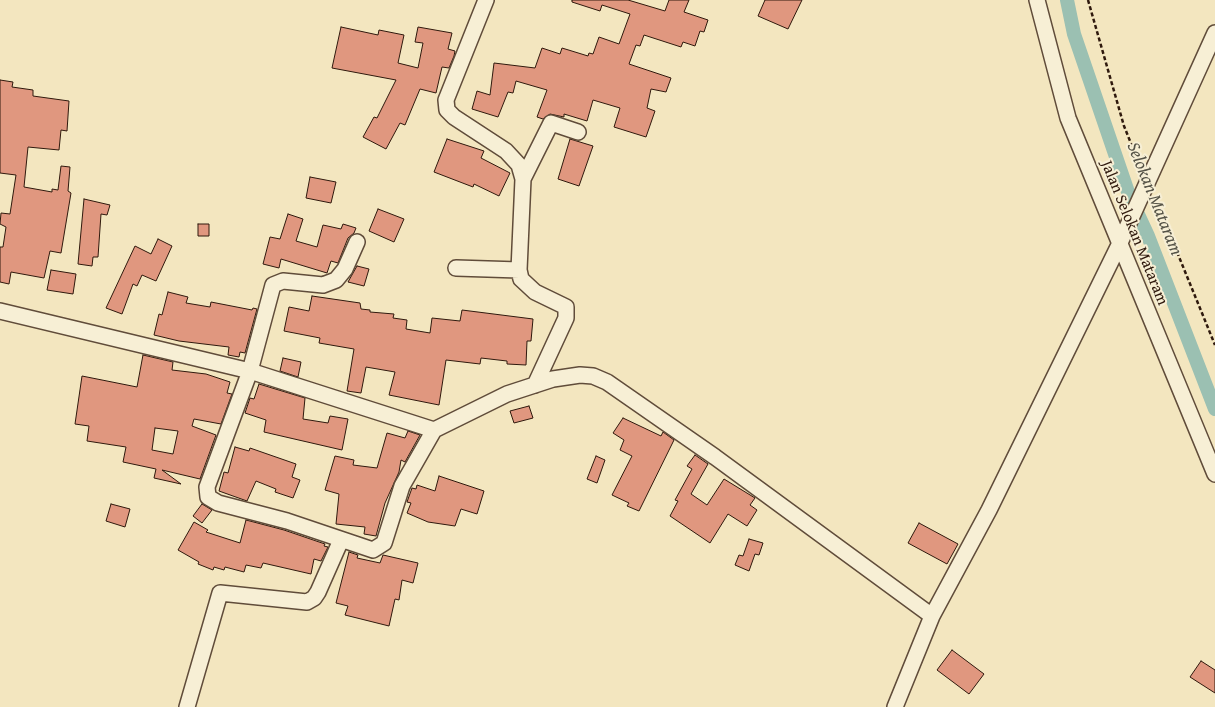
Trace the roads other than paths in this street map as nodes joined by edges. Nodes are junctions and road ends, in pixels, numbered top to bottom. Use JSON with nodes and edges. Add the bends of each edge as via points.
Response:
{"nodes":[{"id":1,"x":486,"y":0,"type":"edge"},
{"id":2,"x":1037,"y":0,"type":"edge"},
{"id":3,"x":1215,"y":33,"type":"edge"},
{"id":4,"x":578,"y":132,"type":"dead end"},
{"id":5,"x":523,"y":179,"type":"junction"},
{"id":6,"x":357,"y":242,"type":"dead end"},
{"id":7,"x":1119,"y":245,"type":"junction"},
{"id":8,"x":456,"y":268,"type":"dead end"},
{"id":9,"x":519,"y":270,"type":"junction"},
{"id":10,"x":0,"y":312,"type":"edge"},
{"id":11,"x":250,"y":371,"type":"junction"},
{"id":12,"x":534,"y":385,"type":"junction"},
{"id":13,"x":434,"y":430,"type":"junction"},
{"id":14,"x":1215,"y":474,"type":"edge"},
{"id":15,"x":341,"y":540,"type":"junction"},
{"id":16,"x":932,"y":616,"type":"junction"},
{"id":17,"x":187,"y":707,"type":"edge"},
{"id":18,"x":895,"y":707,"type":"edge"}],
"edges":[{"from":1,"to":5,"type":"street","via":[[449,87],[447,110],[515,158]]},
{"from":2,"to":7,"type":"street","name":"Jalan Selokan Mataram","via":[[1068,118]]},
{"from":3,"to":7,"type":"street"},
{"from":4,"to":5,"type":"street","via":[[551,123]]},
{"from":5,"to":9,"type":"street"},
{"from":6,"to":11,"type":"street","via":[[345,269],[336,280],[323,285],[283,281],[273,285]]},
{"from":7,"to":14,"type":"street","name":"Jalan Selokan Mataram"},
{"from":7,"to":16,"type":"street","via":[[989,510]]},
{"from":8,"to":9,"type":"street"},
{"from":9,"to":12,"type":"street","via":[[525,284],[566,307],[567,313]]},
{"from":10,"to":11,"type":"street"},
{"from":11,"to":13,"type":"street"},
{"from":11,"to":15,"type":"street","via":[[207,487],[208,496],[218,503],[287,521]]},
{"from":12,"to":13,"type":"street","via":[[507,394]]},
{"from":12,"to":16,"type":"street","via":[[580,375],[607,382]]},
{"from":13,"to":15,"type":"street","via":[[402,486],[380,548],[369,550]]},
{"from":15,"to":17,"type":"street","via":[[318,592],[307,602],[220,593]]},
{"from":16,"to":18,"type":"street"}]}
